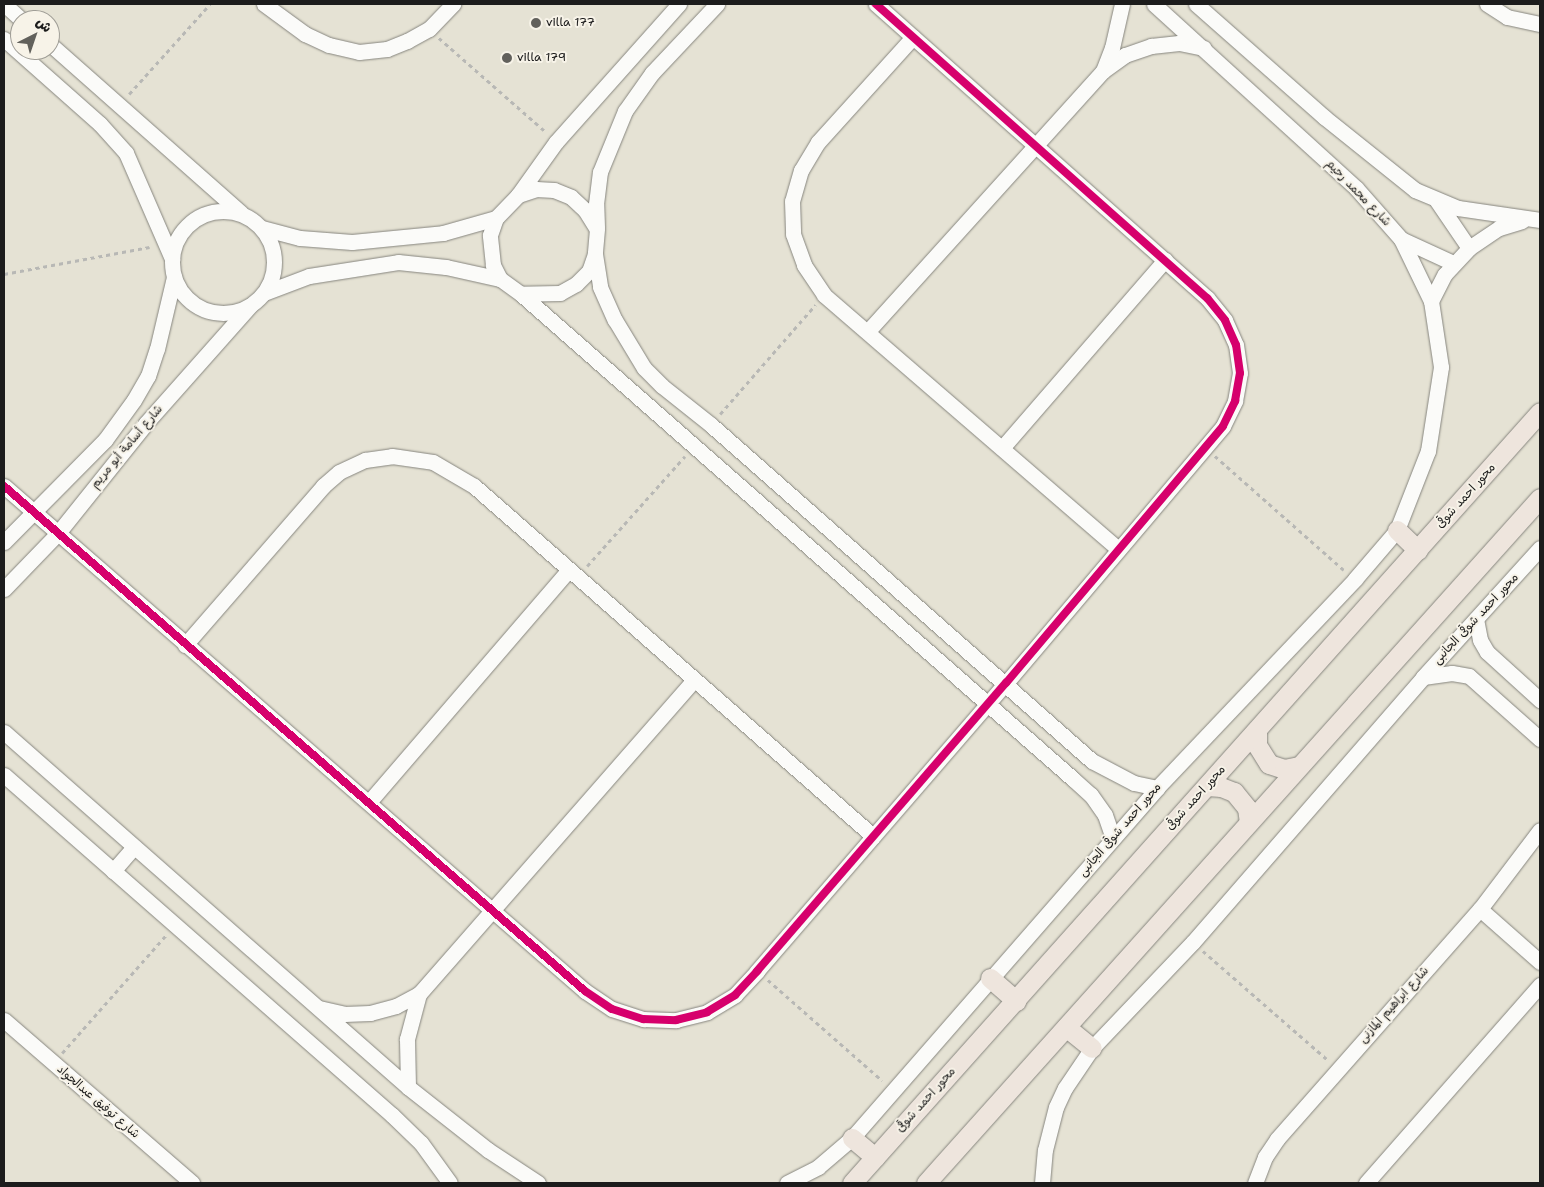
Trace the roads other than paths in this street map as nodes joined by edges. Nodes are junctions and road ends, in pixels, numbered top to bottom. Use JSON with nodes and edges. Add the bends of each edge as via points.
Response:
{"nodes":[{"id":1,"x":264,"y":4,"type":"edge"},
{"id":2,"x":453,"y":4,"type":"edge"},
{"id":3,"x":679,"y":4,"type":"edge"},
{"id":4,"x":717,"y":4,"type":"edge"},
{"id":5,"x":876,"y":4,"type":"edge"},
{"id":6,"x":1122,"y":4,"type":"edge"},
{"id":7,"x":1154,"y":4,"type":"edge"},
{"id":8,"x":1196,"y":4,"type":"edge"},
{"id":9,"x":1487,"y":4,"type":"edge"},
{"id":10,"x":1212,"y":11,"type":"edge"},
{"id":11,"x":1540,"y":24,"type":"edge"},
{"id":12,"x":913,"y":37,"type":"junction"},
{"id":13,"x":4,"y":39,"type":"edge"},
{"id":14,"x":1206,"y":48,"type":"junction"},
{"id":15,"x":60,"y":53,"type":"edge"},
{"id":16,"x":1103,"y":70,"type":"junction"},
{"id":17,"x":1036,"y":145,"type":"junction"},
{"id":18,"x":518,"y":195,"type":"junction"},
{"id":19,"x":1437,"y":201,"type":"junction"},
{"id":20,"x":242,"y":214,"type":"junction"},
{"id":21,"x":496,"y":218,"type":"junction"},
{"id":22,"x":1537,"y":220,"type":"edge"},
{"id":23,"x":262,"y":228,"type":"junction"},
{"id":24,"x":597,"y":229,"type":"junction"},
{"id":25,"x":1401,"y":240,"type":"junction"},
{"id":26,"x":1469,"y":248,"type":"junction"},
{"id":27,"x":596,"y":254,"type":"junction"},
{"id":28,"x":172,"y":259,"type":"junction"},
{"id":29,"x":1165,"y":260,"type":"junction"},
{"id":30,"x":1453,"y":263,"type":"junction"},
{"id":31,"x":174,"y":277,"type":"junction"},
{"id":32,"x":500,"y":279,"type":"junction"},
{"id":33,"x":264,"y":294,"type":"junction"},
{"id":34,"x":521,"y":294,"type":"junction"},
{"id":35,"x":1430,"y":301,"type":"junction"},
{"id":36,"x":250,"y":306,"type":"junction"},
{"id":37,"x":868,"y":331,"type":"junction"},
{"id":38,"x":1540,"y":412,"type":"edge"},
{"id":39,"x":1002,"y":448,"type":"junction"},
{"id":40,"x":4,"y":486,"type":"edge"},
{"id":41,"x":1540,"y":498,"type":"edge"},
{"id":42,"x":33,"y":512,"type":"junction"},
{"id":43,"x":1397,"y":530,"type":"junction"},
{"id":44,"x":58,"y":533,"type":"junction"},
{"id":45,"x":4,"y":542,"type":"edge"},
{"id":46,"x":1540,"y":548,"type":"edge"},
{"id":47,"x":1118,"y":549,"type":"junction"},
{"id":48,"x":1418,"y":550,"type":"junction"},
{"id":49,"x":572,"y":575,"type":"junction"},
{"id":50,"x":4,"y":589,"type":"edge"},
{"id":51,"x":1476,"y":619,"type":"junction"},
{"id":52,"x":185,"y":645,"type":"junction"},
{"id":53,"x":1423,"y":677,"type":"junction"},
{"id":54,"x":693,"y":681,"type":"junction"},
{"id":55,"x":1006,"y":683,"type":"junction"},
{"id":56,"x":1540,"y":700,"type":"edge"},
{"id":57,"x":987,"y":703,"type":"junction"},
{"id":58,"x":1258,"y":730,"type":"junction"},
{"id":59,"x":4,"y":732,"type":"edge"},
{"id":60,"x":1540,"y":739,"type":"edge"},
{"id":61,"x":1299,"y":766,"type":"junction"},
{"id":62,"x":4,"y":776,"type":"edge"},
{"id":63,"x":1207,"y":786,"type":"junction"},
{"id":64,"x":1157,"y":788,"type":"junction"},
{"id":65,"x":369,"y":802,"type":"junction"},
{"id":66,"x":1249,"y":822,"type":"junction"},
{"id":67,"x":1540,"y":830,"type":"edge"},
{"id":68,"x":873,"y":836,"type":"junction"},
{"id":69,"x":1113,"y":838,"type":"junction"},
{"id":70,"x":134,"y":847,"type":"junction"},
{"id":71,"x":113,"y":871,"type":"junction"},
{"id":72,"x":1480,"y":909,"type":"junction"},
{"id":73,"x":492,"y":911,"type":"junction"},
{"id":74,"x":1540,"y":962,"type":"edge"},
{"id":75,"x":990,"y":978,"type":"junction"},
{"id":76,"x":1540,"y":985,"type":"edge"},
{"id":77,"x":419,"y":994,"type":"junction"},
{"id":78,"x":1016,"y":1001,"type":"junction"},
{"id":79,"x":318,"y":1008,"type":"junction"},
{"id":80,"x":4,"y":1020,"type":"edge"},
{"id":81,"x":1066,"y":1027,"type":"junction"},
{"id":82,"x":1092,"y":1048,"type":"junction"},
{"id":83,"x":408,"y":1087,"type":"junction"},
{"id":84,"x":852,"y":1138,"type":"junction"},
{"id":85,"x":875,"y":1157,"type":"junction"},
{"id":86,"x":192,"y":1183,"type":"edge"},
{"id":87,"x":450,"y":1183,"type":"edge"},
{"id":88,"x":538,"y":1183,"type":"edge"},
{"id":89,"x":787,"y":1183,"type":"edge"},
{"id":90,"x":852,"y":1183,"type":"edge"},
{"id":91,"x":926,"y":1183,"type":"edge"},
{"id":92,"x":1042,"y":1183,"type":"edge"},
{"id":93,"x":1255,"y":1183,"type":"edge"},
{"id":94,"x":1366,"y":1183,"type":"edge"}],
"edges":[{"from":1,"to":2,"type":"street","via":[[305,34],[345,50],[387,49],[429,29]]},
{"from":3,"to":18,"type":"street","via":[[556,142]]},
{"from":4,"to":24,"type":"street","via":[[652,72],[625,111],[600,172]]},
{"from":5,"to":12,"type":"street"},
{"from":6,"to":16,"type":"street","via":[[1117,32]]},
{"from":7,"to":14,"type":"street","name":"شارع محمد رحيم"},
{"from":8,"to":10,"type":"street"},
{"from":9,"to":11,"type":"street","via":[[1507,17]]},
{"from":10,"to":19,"type":"street","via":[[1400,181]]},
{"from":12,"to":17,"type":"street"},
{"from":12,"to":37,"type":"street","via":[[818,142],[801,170],[792,201],[793,234],[804,265],[824,295]]},
{"from":13,"to":28,"type":"street","via":[[100,124],[122,148],[136,170]]},
{"from":14,"to":16,"type":"street","via":[[1178,44],[1151,46],[1125,55]]},
{"from":14,"to":25,"type":"street","name":"شارع محمد رحيم","via":[[1356,188]]},
{"from":15,"to":20,"type":"street"},
{"from":16,"to":17,"type":"street"},
{"from":17,"to":29,"type":"street"},
{"from":17,"to":37,"type":"street"},
{"from":18,"to":21,"type":"street"},
{"from":18,"to":24,"type":"street","via":[[554,190],[571,197],[585,210]]},
{"from":19,"to":22,"type":"street","via":[[1492,215]]},
{"from":19,"to":26,"type":"street"},
{"from":20,"to":23,"type":"street"},
{"from":20,"to":28,"type":"street","via":[[218,212],[195,219],[175,243]]},
{"from":21,"to":23,"type":"street","via":[[443,233],[352,242],[300,238]]},
{"from":21,"to":32,"type":"street","via":[[491,242],[493,265]]},
{"from":22,"to":26,"type":"street","via":[[1517,221],[1499,228]]},
{"from":23,"to":33,"type":"street","via":[[271,244],[275,261],[272,278]]},
{"from":24,"to":27,"type":"street"},
{"from":25,"to":30,"type":"street"},
{"from":25,"to":35,"type":"street","name":"شارع محمد رحيم"},
{"from":26,"to":30,"type":"street"},
{"from":27,"to":34,"type":"street","via":[[589,271],[560,293]]},
{"from":27,"to":55,"type":"street","via":[[600,287],[615,320],[644,368]]},
{"from":28,"to":31,"type":"street"},
{"from":29,"to":39,"type":"street"},
{"from":29,"to":47,"type":"street","via":[[1225,320],[1236,345],[1240,373],[1235,401],[1223,426]]},
{"from":30,"to":35,"type":"street"},
{"from":31,"to":36,"type":"street","via":[[190,300],[214,312],[233,312]]},
{"from":31,"to":42,"type":"street","name":"شارع أسامة أبو مريم","via":[[157,349],[148,376],[134,400],[105,440]]},
{"from":32,"to":33,"type":"street","via":[[446,267],[398,262],[309,276]]},
{"from":32,"to":34,"type":"street"},
{"from":33,"to":36,"type":"street"},
{"from":34,"to":57,"type":"street"},
{"from":35,"to":43,"type":"street","name":"شارع محمد رحيم","via":[[1440,367],[1436,410],[1417,484]]},
{"from":36,"to":44,"type":"street","name":"شارع أسامة أبو مريم","via":[[146,423]]},
{"from":37,"to":39,"type":"street"},
{"from":38,"to":48,"type":"main road","name":"محور احمد شوقى"},
{"from":39,"to":47,"type":"street"},
{"from":40,"to":42,"type":"street"},
{"from":41,"to":61,"type":"main road"},
{"from":42,"to":44,"type":"street"},
{"from":42,"to":45,"type":"street","name":"شارع أسامة أبو مريم"},
{"from":43,"to":48,"type":"main road"},
{"from":43,"to":64,"type":"street","name":"محور احمد شوقى الجانبى","via":[[1355,579]]},
{"from":44,"to":50,"type":"street","name":"شارع أسامة أبو مريم"},
{"from":44,"to":52,"type":"street"},
{"from":46,"to":51,"type":"street","name":"محور احمد شوقى الجانبى"},
{"from":47,"to":55,"type":"street"},
{"from":48,"to":58,"type":"main road","name":"محور احمد شوقى"},
{"from":49,"to":52,"type":"street","via":[[474,486],[448,468],[417,458],[392,456],[364,460],[339,472],[323,486]]},
{"from":49,"to":54,"type":"street"},
{"from":49,"to":65,"type":"street"},
{"from":51,"to":53,"type":"street","name":"محور احمد شوقى الجانبى"},
{"from":51,"to":56,"type":"street","via":[[1480,640],[1487,652]]},
{"from":52,"to":65,"type":"street"},
{"from":53,"to":60,"type":"street","via":[[1459,673],[1469,676]]},
{"from":53,"to":82,"type":"street","name":"محور احمد شوقى الجانبى","via":[[1193,942]]},
{"from":54,"to":68,"type":"street"},
{"from":54,"to":73,"type":"street"},
{"from":55,"to":57,"type":"street"},
{"from":55,"to":64,"type":"street","via":[[1092,761],[1134,783]]},
{"from":57,"to":68,"type":"street"},
{"from":57,"to":69,"type":"street","via":[[1091,795]]},
{"from":58,"to":61,"type":"main road","via":[[1256,745],[1264,759],[1276,768]]},
{"from":58,"to":63,"type":"main road","name":"محور احمد شوقى"},
{"from":59,"to":70,"type":"street"},
{"from":61,"to":66,"type":"main road"},
{"from":62,"to":71,"type":"street"},
{"from":63,"to":66,"type":"main road","via":[[1221,786],[1234,792],[1244,802]]},
{"from":63,"to":78,"type":"main road","name":"محور احمد شوقى"},
{"from":64,"to":69,"type":"street","name":"محور احمد شوقى الجانبى"},
{"from":65,"to":73,"type":"street"},
{"from":66,"to":81,"type":"main road"},
{"from":67,"to":72,"type":"street","name":"شارع ابراهيم المازنى"},
{"from":68,"to":73,"type":"street","via":[[735,995],[707,1012],[676,1020],[643,1019],[612,1009],[585,991]]},
{"from":69,"to":75,"type":"street","name":"محور احمد شوقى الجانبى"},
{"from":70,"to":71,"type":"street"},
{"from":70,"to":79,"type":"street"},
{"from":71,"to":87,"type":"street","via":[[398,1121],[421,1143]]},
{"from":72,"to":74,"type":"street"},
{"from":72,"to":93,"type":"street","name":"شارع ابراهيم المازنى","via":[[1277,1139],[1265,1157]]},
{"from":73,"to":77,"type":"street"},
{"from":75,"to":78,"type":"main road"},
{"from":75,"to":84,"type":"street","name":"محور احمد شوقى الجانبى"},
{"from":76,"to":94,"type":"street"},
{"from":77,"to":79,"type":"street","via":[[396,1006],[370,1013],[344,1014]]},
{"from":77,"to":83,"type":"street","via":[[407,1040]]},
{"from":78,"to":85,"type":"main road","name":"محور احمد شوقى"},
{"from":79,"to":83,"type":"street"},
{"from":80,"to":86,"type":"street","name":"شارع توفيق عبدالجواد"},
{"from":81,"to":82,"type":"main road"},
{"from":81,"to":91,"type":"main road"},
{"from":82,"to":92,"type":"street","name":"محور احمد شوقى الجانبى","via":[[1056,1107],[1045,1150]]},
{"from":83,"to":88,"type":"street","via":[[488,1150]]},
{"from":84,"to":85,"type":"main road"},
{"from":84,"to":89,"type":"street","name":"محور احمد شوقى الجانبى","via":[[818,1166]]},
{"from":85,"to":90,"type":"main road","name":"محور احمد شوقى"}]}
